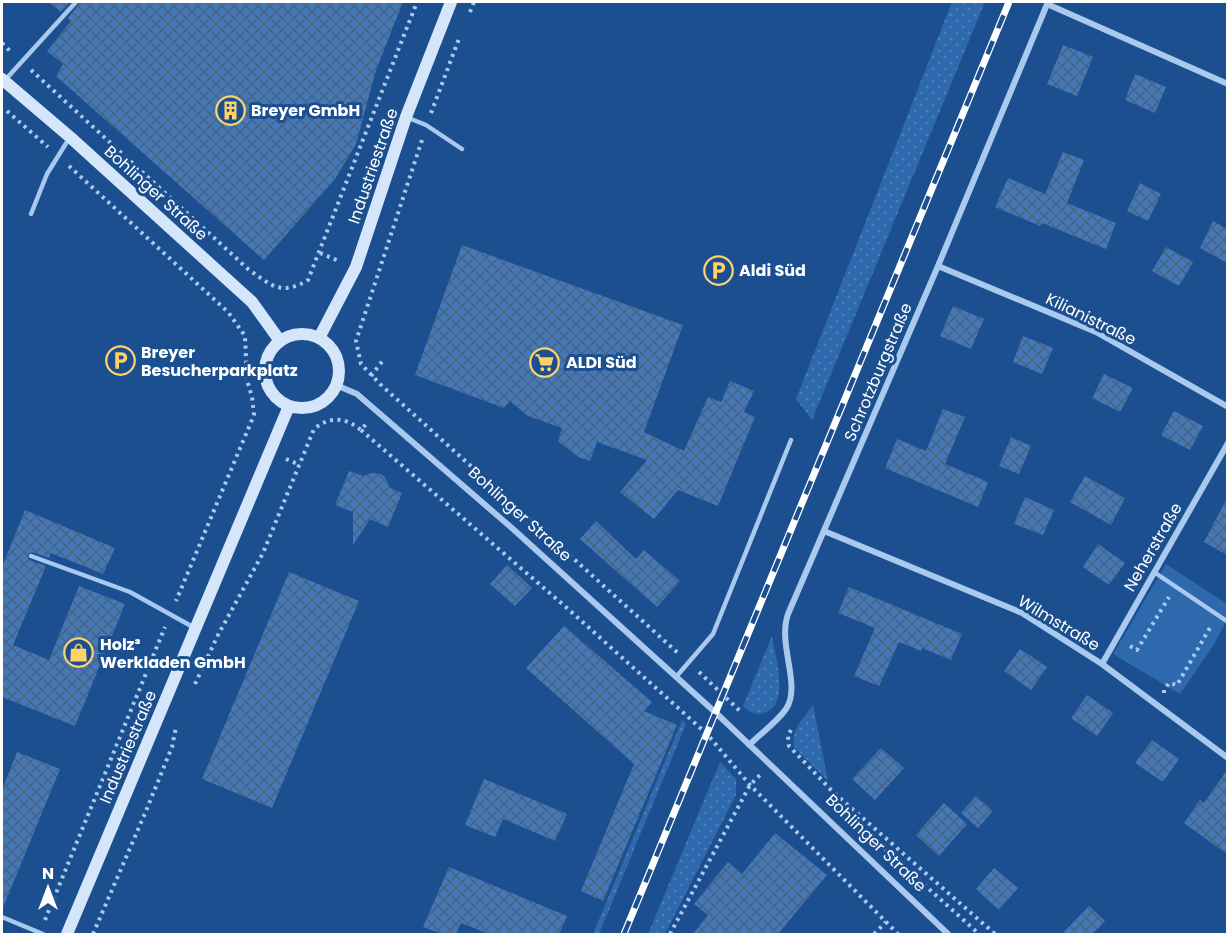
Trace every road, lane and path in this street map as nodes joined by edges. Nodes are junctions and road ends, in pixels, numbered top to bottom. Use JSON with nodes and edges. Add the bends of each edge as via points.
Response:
{"nodes":[{"id":1,"x":76,"y":2,"type":"edge"},
{"id":2,"x":417,"y":2,"type":"edge"},
{"id":3,"x":451,"y":2,"type":"edge"},
{"id":4,"x":474,"y":2,"type":"edge"},
{"id":5,"x":1047,"y":3,"type":"edge"},
{"id":6,"x":470,"y":13,"type":"dead end"},
{"id":7,"x":461,"y":35,"type":"dead end"},
{"id":8,"x":2,"y":43,"type":"edge"},
{"id":9,"x":21,"y":61,"type":"junction"},
{"id":10,"x":3,"y":80,"type":"edge"},
{"id":11,"x":1227,"y":84,"type":"edge"},
{"id":12,"x":2,"y":106,"type":"edge"},
{"id":13,"x":406,"y":117,"type":"junction"},
{"id":14,"x":426,"y":124,"type":"junction"},
{"id":15,"x":70,"y":137,"type":"junction"},
{"id":16,"x":462,"y":149,"type":"dead end"},
{"id":17,"x":58,"y":156,"type":"junction"},
{"id":18,"x":31,"y":214,"type":"dead end"},
{"id":19,"x":938,"y":266,"type":"junction"},
{"id":20,"x":319,"y":338,"type":"junction"},
{"id":21,"x":279,"y":341,"type":"junction"},
{"id":22,"x":384,"y":358,"type":"dead end"},
{"id":23,"x":372,"y":376,"type":"junction"},
{"id":24,"x":336,"y":386,"type":"junction"},
{"id":25,"x":289,"y":406,"type":"junction"},
{"id":26,"x":1227,"y":407,"type":"edge"},
{"id":27,"x":335,"y":420,"type":"dead end"},
{"id":28,"x":361,"y":430,"type":"dead end"},
{"id":29,"x":791,"y":440,"type":"dead end"},
{"id":30,"x":1227,"y":443,"type":"edge"},
{"id":31,"x":824,"y":531,"type":"junction"},
{"id":32,"x":31,"y":556,"type":"dead end"},
{"id":33,"x":1154,"y":572,"type":"junction"},
{"id":34,"x":1176,"y":586,"type":"junction"},
{"id":35,"x":170,"y":614,"type":"junction"},
{"id":36,"x":1217,"y":615,"type":"junction"},
{"id":37,"x":1227,"y":622,"type":"edge"},
{"id":38,"x":648,"y":625,"type":"dead end"},
{"id":39,"x":196,"y":628,"type":"junction"},
{"id":40,"x":1116,"y":639,"type":"junction"},
{"id":41,"x":1102,"y":664,"type":"junction"},
{"id":42,"x":676,"y":677,"type":"junction"},
{"id":43,"x":193,"y":689,"type":"dead end"},
{"id":44,"x":1166,"y":712,"type":"junction"},
{"id":45,"x":178,"y":721,"type":"dead end"},
{"id":46,"x":749,"y":745,"type":"junction"},
{"id":47,"x":1227,"y":758,"type":"edge"},
{"id":48,"x":770,"y":764,"type":"junction"},
{"id":49,"x":750,"y":784,"type":"junction"},
{"id":50,"x":829,"y":798,"type":"dead end"},
{"id":51,"x":2,"y":917,"type":"edge"},
{"id":52,"x":886,"y":922,"type":"junction"},
{"id":53,"x":41,"y":934,"type":"edge"},
{"id":54,"x":67,"y":934,"type":"edge"},
{"id":55,"x":93,"y":934,"type":"edge"},
{"id":56,"x":670,"y":934,"type":"edge"},
{"id":57,"x":874,"y":934,"type":"edge"},
{"id":58,"x":898,"y":934,"type":"edge"},
{"id":59,"x":948,"y":934,"type":"edge"},
{"id":60,"x":995,"y":934,"type":"edge"}],
"edges":[{"from":1,"to":9,"type":"lane"},
{"from":2,"to":9,"type":"path","via":[[308,280],[283,290],[248,269]]},
{"from":3,"to":13,"type":"street","name":"Industriestraße"},
{"from":4,"to":6,"type":"path"},
{"from":5,"to":11,"type":"street"},
{"from":5,"to":19,"type":"street","name":"Schrotzburgstraße"},
{"from":7,"to":14,"type":"path"},
{"from":8,"to":9,"type":"path"},
{"from":9,"to":10,"type":"lane"},
{"from":10,"to":15,"type":"street","name":"Bohlinger Straße"},
{"from":12,"to":17,"type":"path"},
{"from":13,"to":14,"type":"lane"},
{"from":13,"to":20,"type":"street","name":"Industriestraße","via":[[356,267]]},
{"from":14,"to":16,"type":"lane"},
{"from":14,"to":23,"type":"path","via":[[356,341],[361,364]]},
{"from":15,"to":17,"type":"lane"},
{"from":15,"to":21,"type":"street","name":"Bohlinger Straße","via":[[252,302]]},
{"from":17,"to":18,"type":"lane"},
{"from":17,"to":35,"type":"path","via":[[228,312],[245,336],[254,415]]},
{"from":19,"to":26,"type":"street","name":"Kilianistraße","via":[[1096,332]]},
{"from":19,"to":31,"type":"street","name":"Schrotzburgstraße"},
{"from":20,"to":21,"type":"street","via":[[299,334]]},
{"from":20,"to":24,"type":"street","via":[[338,362]]},
{"from":21,"to":25,"type":"street","via":[[271,350],[265,374],[274,396]]},
{"from":22,"to":23,"type":"path"},
{"from":23,"to":38,"type":"path"},
{"from":24,"to":25,"type":"street","via":[[316,405]]},
{"from":24,"to":42,"type":"street","name":"Bohlinger Straße","via":[[357,394],[377,410]]},
{"from":25,"to":39,"type":"street","name":"Industriestraße"},
{"from":27,"to":43,"type":"path","via":[[314,429],[263,553]]},
{"from":28,"to":49,"type":"path","via":[[707,734]]},
{"from":29,"to":42,"type":"lane","via":[[713,634]]},
{"from":30,"to":33,"type":"street","name":"Neherstraße"},
{"from":31,"to":41,"type":"street","name":"Wilmstraße","via":[[1022,613]]},
{"from":31,"to":46,"type":"street","name":"Schrotzburgstraße","via":[[784,624],[790,700],[785,710]]},
{"from":32,"to":35,"type":"lane","via":[[130,592]]},
{"from":33,"to":34,"type":"lane"},
{"from":33,"to":40,"type":"street","name":"Neherstraße"},
{"from":34,"to":36,"type":"lane"},
{"from":34,"to":40,"type":"path","via":[[1137,650]]},
{"from":35,"to":39,"type":"lane"},
{"from":35,"to":53,"type":"path"},
{"from":36,"to":37,"type":"lane"},
{"from":36,"to":44,"type":"path","via":[[1177,685],[1170,683],[1164,690]]},
{"from":39,"to":54,"type":"street","name":"Industriestraße"},
{"from":40,"to":41,"type":"street","name":"Neherstraße"},
{"from":41,"to":44,"type":"street","name":"Wilmstraße"},
{"from":42,"to":46,"type":"street","name":"Bohlinger Straße"},
{"from":44,"to":47,"type":"street","name":"Wilmstraße"},
{"from":45,"to":55,"type":"path","via":[[167,758]]},
{"from":46,"to":48,"type":"street","name":"Bohlinger Straße"},
{"from":48,"to":49,"type":"path"},
{"from":48,"to":59,"type":"street","name":"Bohlinger Straße"},
{"from":49,"to":52,"type":"path"},
{"from":49,"to":56,"type":"path"},
{"from":50,"to":60,"type":"path","via":[[833,792]]},
{"from":51,"to":53,"type":"lane"},
{"from":52,"to":57,"type":"path"},
{"from":52,"to":58,"type":"path"}]}
